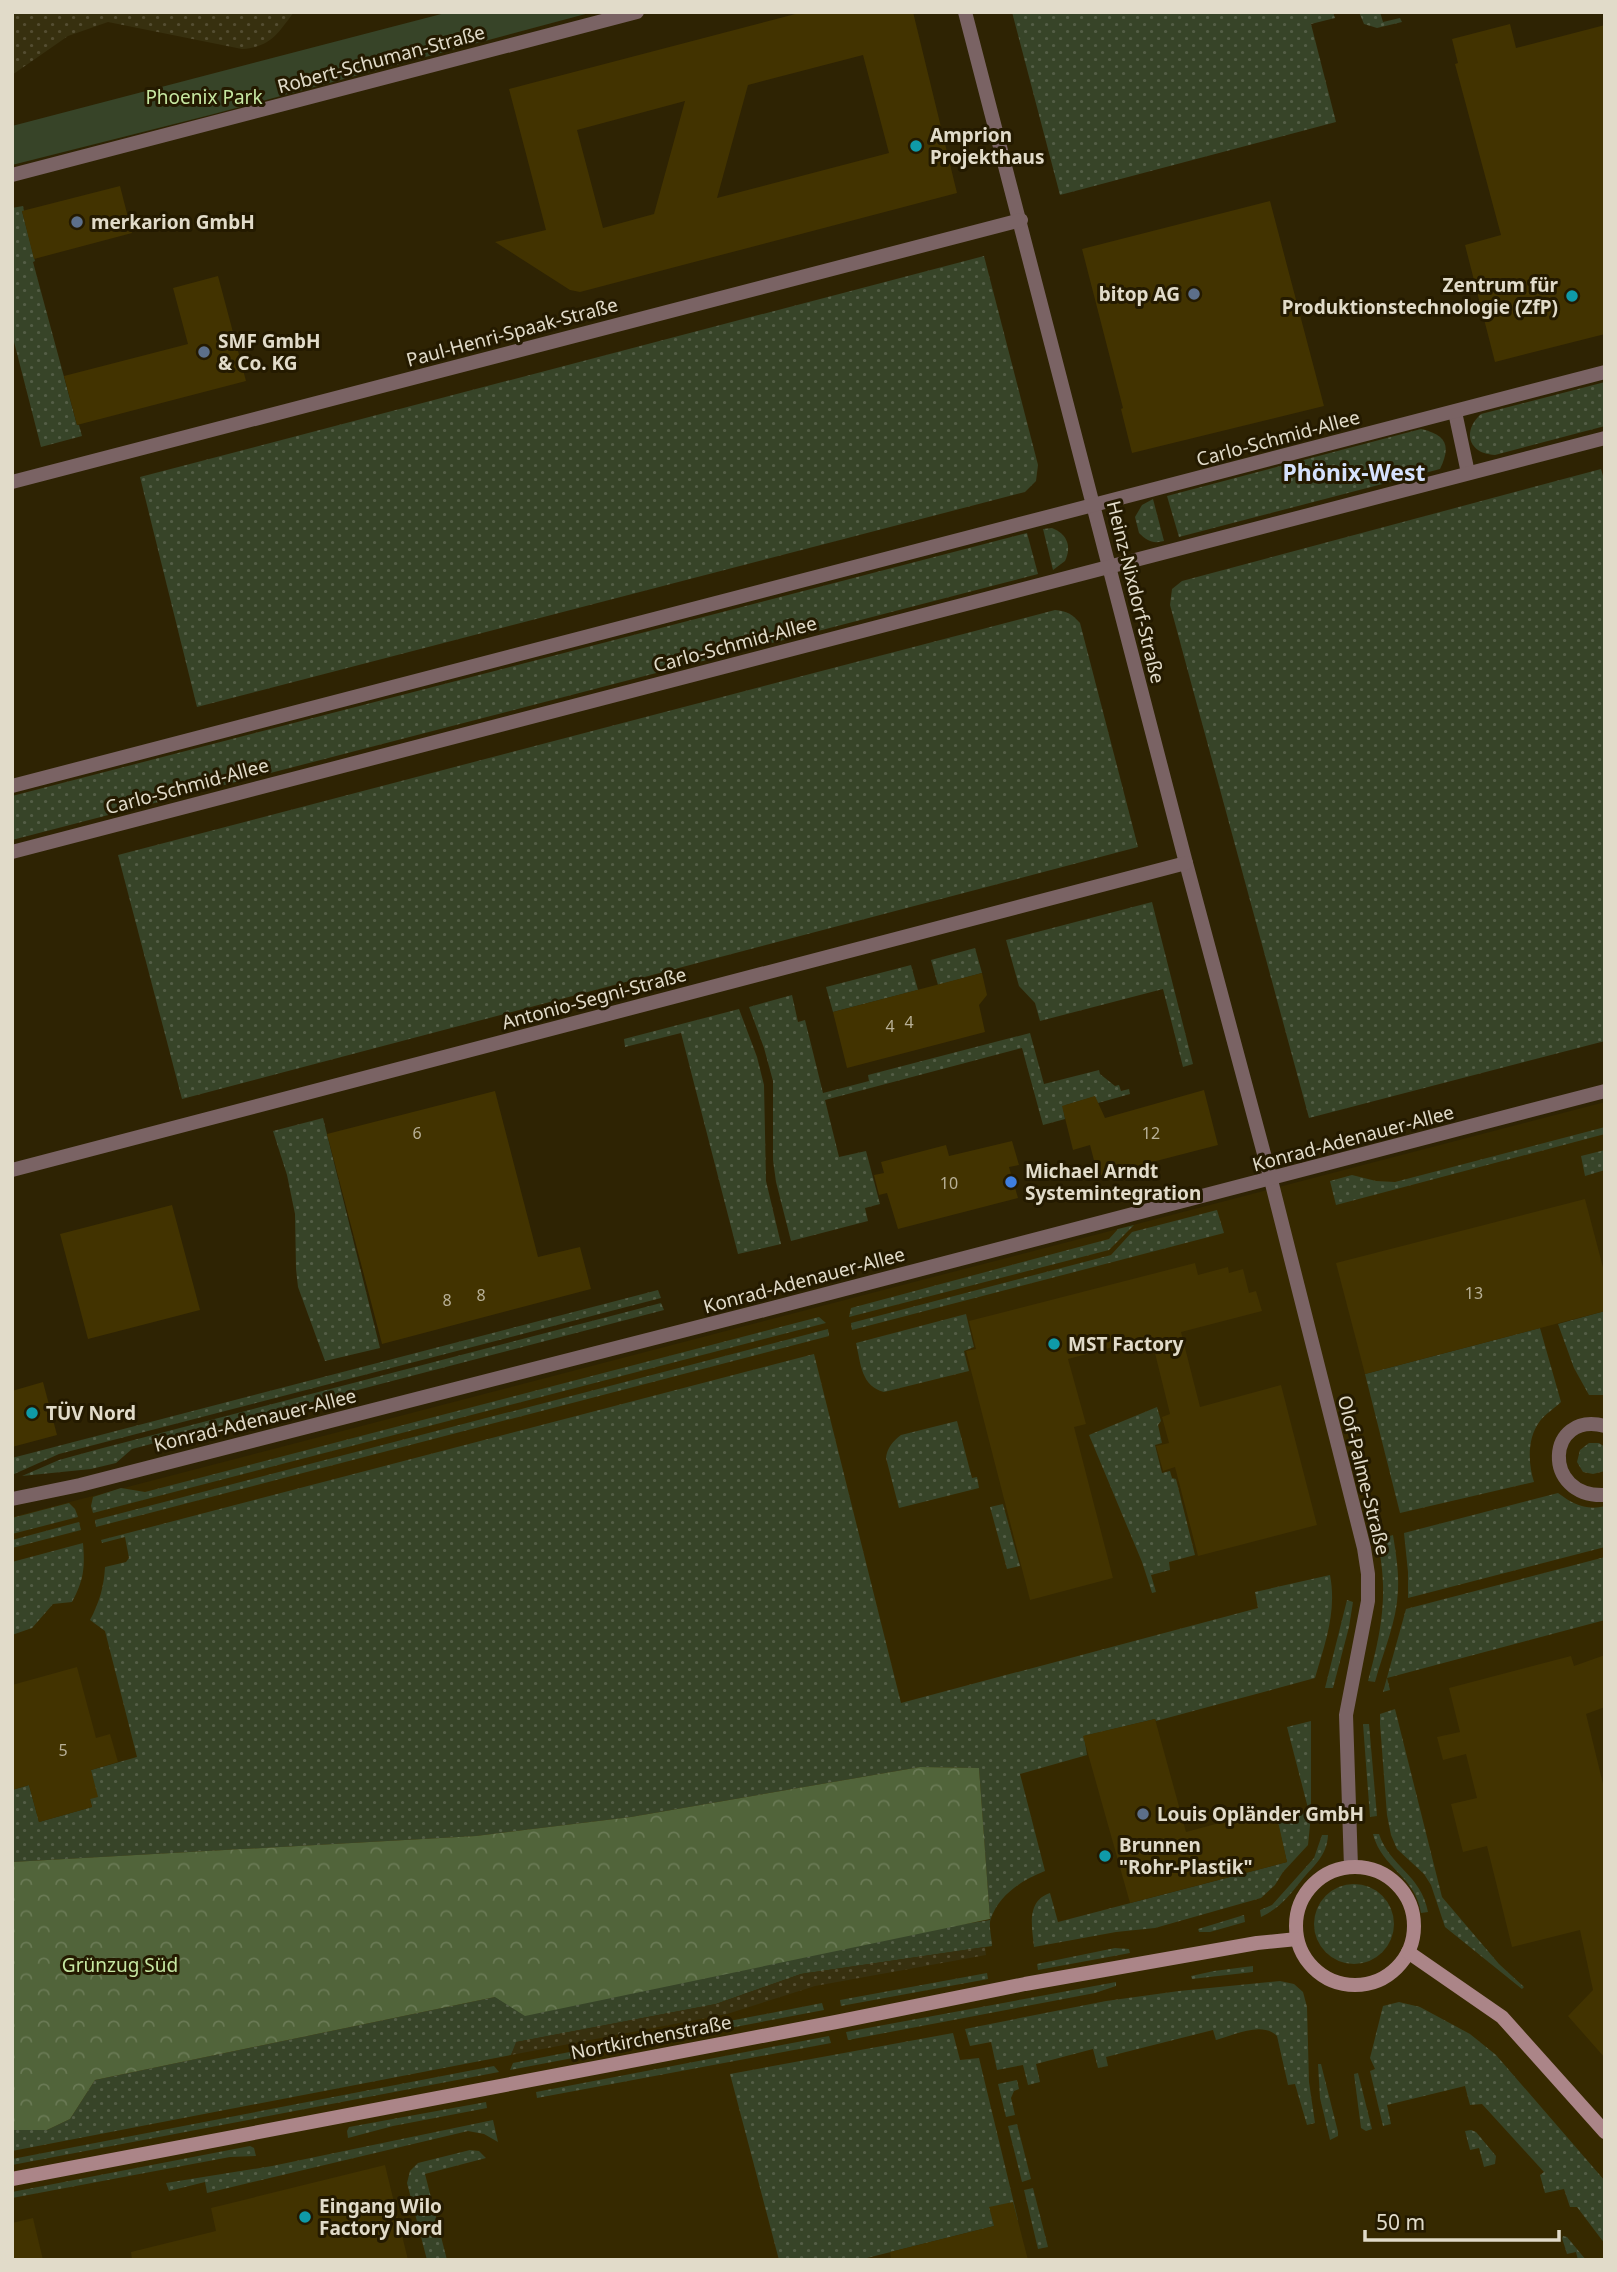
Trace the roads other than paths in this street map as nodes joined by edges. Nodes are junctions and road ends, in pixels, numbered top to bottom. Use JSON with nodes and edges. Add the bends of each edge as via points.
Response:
{"nodes":[{"id":1,"x":637,"y":12,"type":"edge"},
{"id":2,"x":965,"y":12,"type":"edge"},
{"id":3,"x":12,"y":175,"type":"edge"},
{"id":4,"x":1021,"y":220,"type":"junction"},
{"id":5,"x":1605,"y":372,"type":"edge"},
{"id":6,"x":1455,"y":412,"type":"junction"},
{"id":7,"x":1605,"y":438,"type":"edge"},
{"id":8,"x":1468,"y":473,"type":"junction"},
{"id":9,"x":12,"y":482,"type":"edge"},
{"id":10,"x":1094,"y":506,"type":"junction"},
{"id":11,"x":1109,"y":566,"type":"junction"},
{"id":12,"x":12,"y":786,"type":"edge"},
{"id":13,"x":12,"y":852,"type":"edge"},
{"id":14,"x":1186,"y":863,"type":"junction"},
{"id":15,"x":1605,"y":1091,"type":"edge"},
{"id":16,"x":12,"y":1170,"type":"edge"},
{"id":17,"x":1271,"y":1180,"type":"junction"},
{"id":18,"x":1605,"y":1426,"type":"edge"},
{"id":19,"x":1605,"y":1494,"type":"edge"},
{"id":20,"x":12,"y":1499,"type":"edge"},
{"id":21,"x":1352,"y":1867,"type":"junction"},
{"id":22,"x":1297,"y":1938,"type":"junction"},
{"id":23,"x":1408,"y":1952,"type":"junction"},
{"id":24,"x":1605,"y":2132,"type":"edge"},
{"id":25,"x":12,"y":2179,"type":"edge"}],
"edges":[{"from":1,"to":3,"type":"street","name":"Robert-Schuman-Straße"},
{"from":2,"to":4,"type":"street","name":"Heinz-Nixdorf-Straße"},
{"from":4,"to":9,"type":"street","name":"Paul-Henri-Spaak-Straße"},
{"from":4,"to":10,"type":"street","name":"Heinz-Nixdorf-Straße"},
{"from":5,"to":6,"type":"street","name":"Carlo-Schmid-Allee"},
{"from":6,"to":8,"type":"street"},
{"from":6,"to":10,"type":"street","name":"Carlo-Schmid-Allee"},
{"from":7,"to":8,"type":"street","name":"Carlo-Schmid-Allee"},
{"from":8,"to":11,"type":"street","name":"Carlo-Schmid-Allee"},
{"from":10,"to":11,"type":"street","name":"Heinz-Nixdorf-Straße"},
{"from":10,"to":12,"type":"street","name":"Carlo-Schmid-Allee"},
{"from":11,"to":13,"type":"street","name":"Carlo-Schmid-Allee"},
{"from":11,"to":14,"type":"street","name":"Heinz-Nixdorf-Straße"},
{"from":14,"to":16,"type":"street","name":"Antonio-Segni-Straße"},
{"from":14,"to":17,"type":"street","name":"Heinz-Nixdorf-Straße"},
{"from":15,"to":17,"type":"street","name":"Konrad-Adenauer-Allee"},
{"from":17,"to":20,"type":"street","name":"Konrad-Adenauer-Allee"},
{"from":17,"to":21,"type":"street","name":"Olof-Palme-Straße","via":[[1368,1574],[1365,1626],[1346,1715]]},
{"from":18,"to":19,"type":"street","via":[[1573,1430],[1562,1439],[1558,1457],[1566,1480],[1576,1488],[1591,1495]]},
{"from":21,"to":22,"type":"main road","via":[[1327,1874],[1308,1890],[1299,1905]]},
{"from":21,"to":23,"type":"main road","via":[[1385,1875],[1399,1887],[1413,1918]]},
{"from":22,"to":23,"type":"main road","via":[[1315,1970],[1348,1984],[1383,1978]]},
{"from":22,"to":25,"type":"main road","name":"Nortkirchenstraße","via":[[1025,1984]]},
{"from":23,"to":24,"type":"main road","via":[[1502,2017]]}]}
